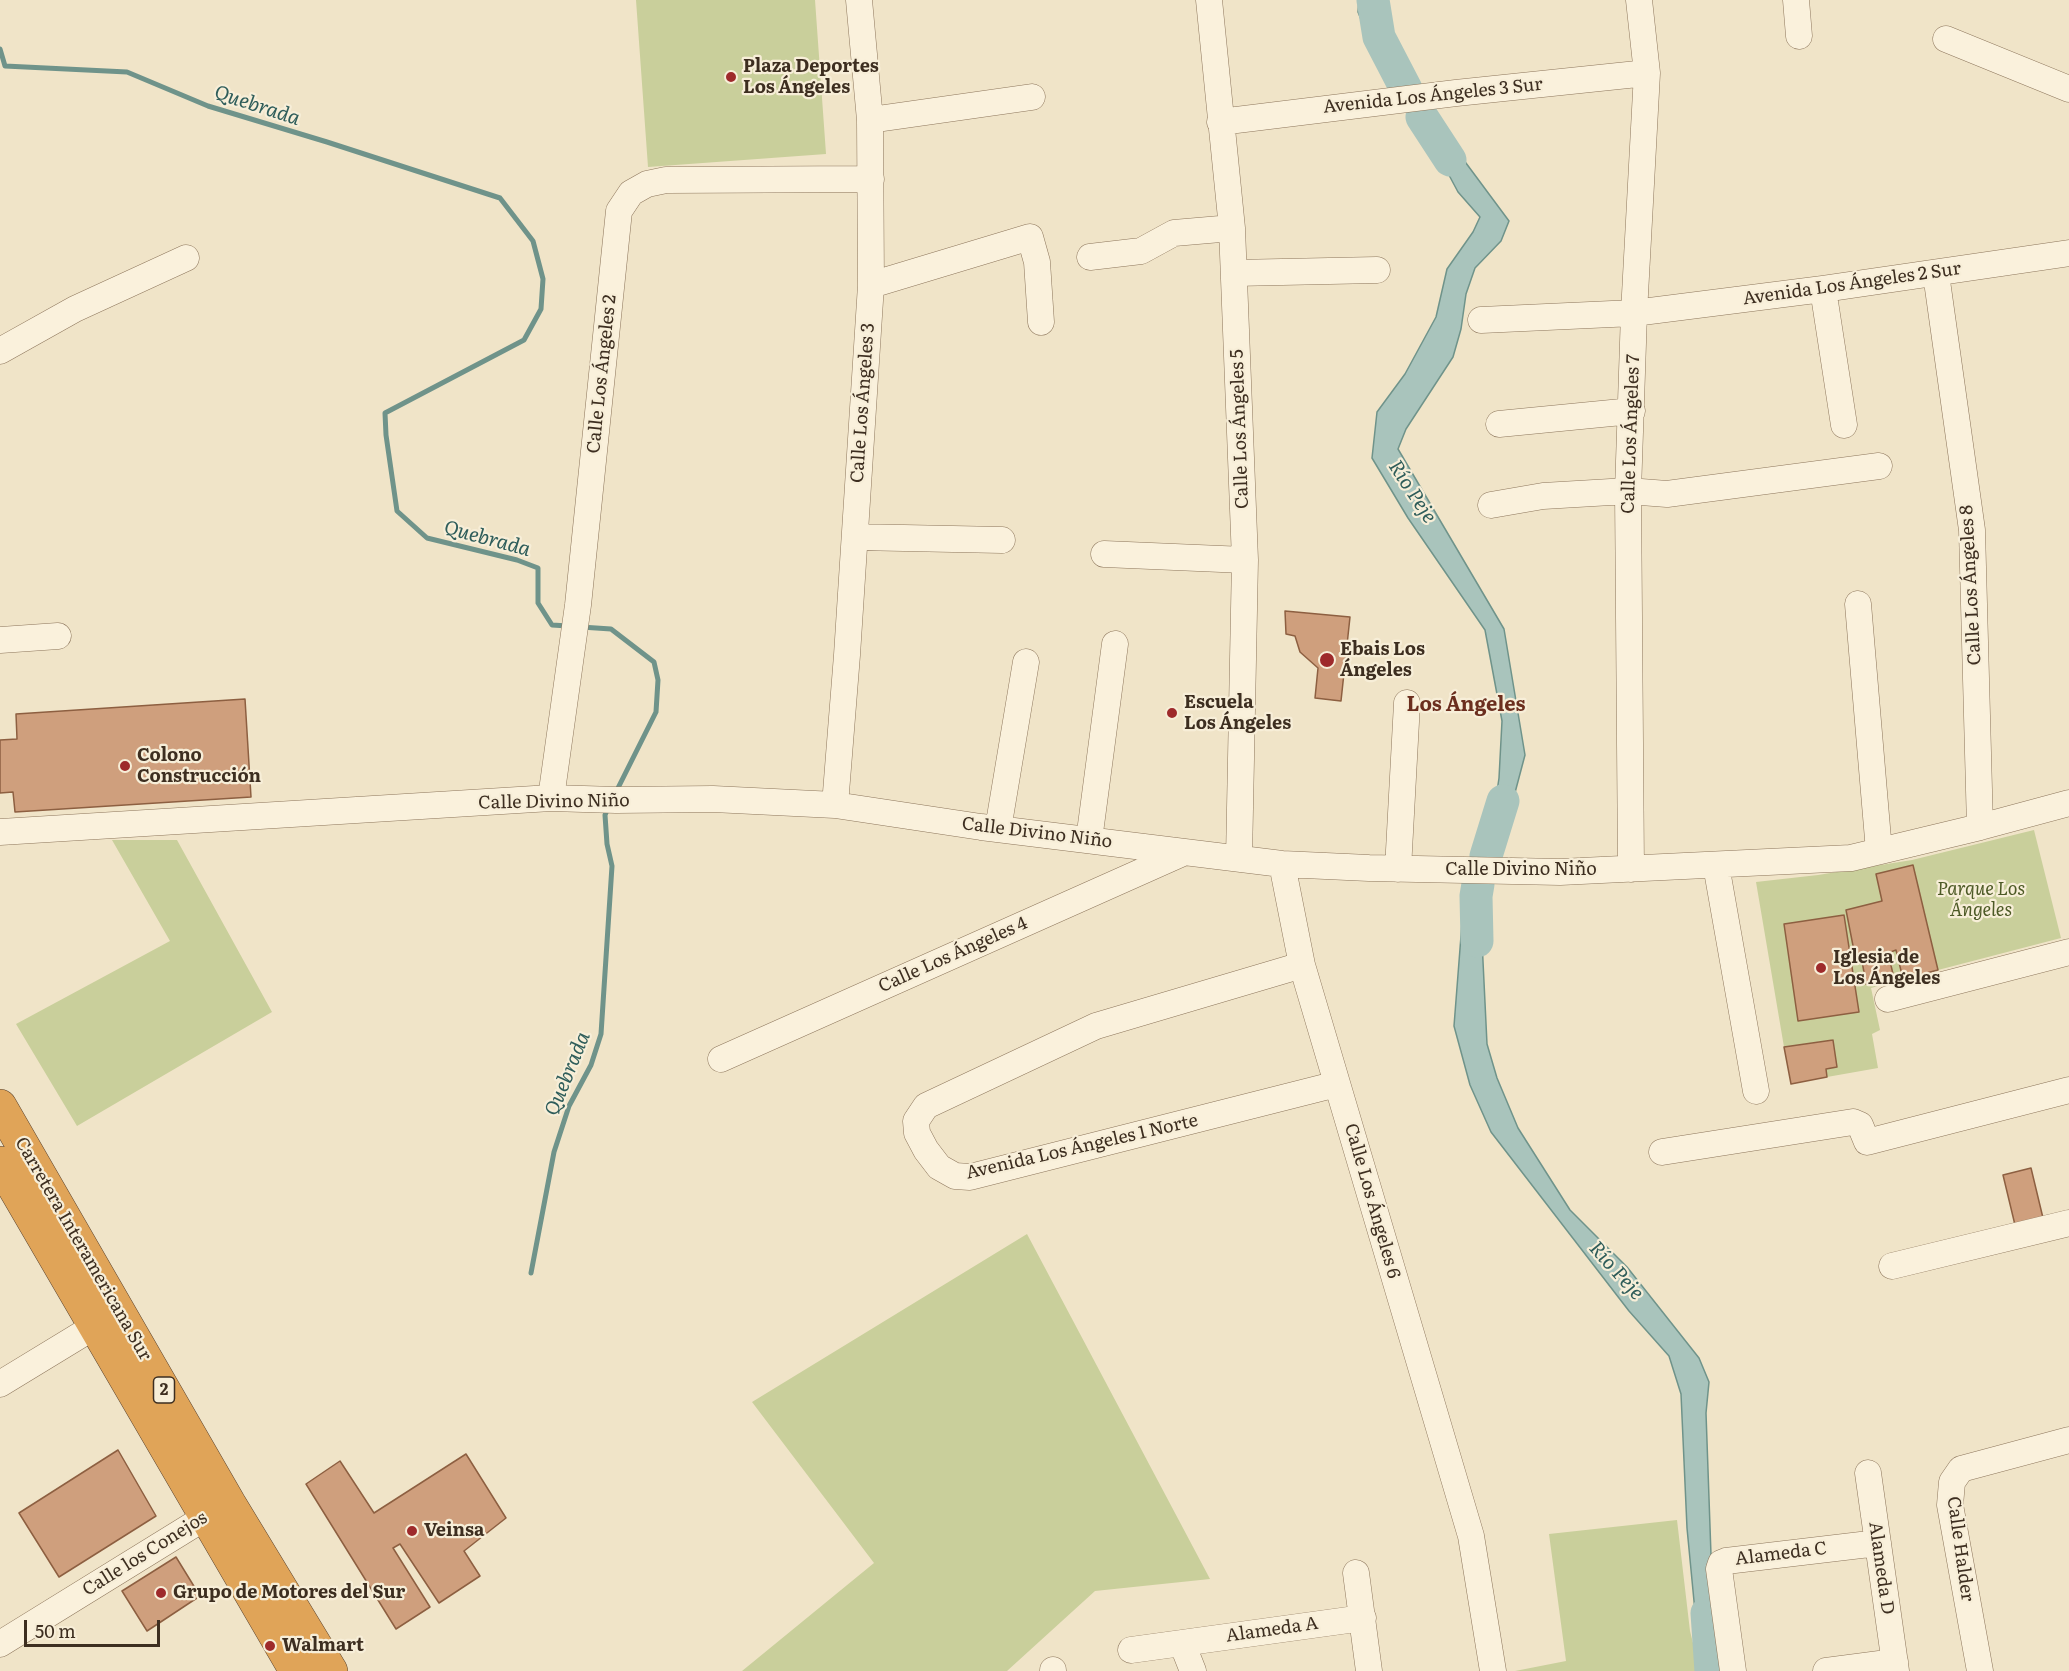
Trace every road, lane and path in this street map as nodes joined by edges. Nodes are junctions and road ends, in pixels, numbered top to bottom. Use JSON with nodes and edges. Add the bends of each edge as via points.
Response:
{"nodes":[{"id":1,"x":859,"y":0,"type":"edge"},
{"id":2,"x":1209,"y":0,"type":"edge"},
{"id":3,"x":1639,"y":0,"type":"edge"},
{"id":4,"x":1796,"y":0,"type":"edge"},
{"id":5,"x":1799,"y":36,"type":"dead end"},
{"id":6,"x":1946,"y":39,"type":"dead end"},
{"id":7,"x":1647,"y":73,"type":"junction"},
{"id":8,"x":2069,"y":89,"type":"edge"},
{"id":9,"x":1032,"y":97,"type":"dead end"},
{"id":10,"x":870,"y":120,"type":"junction"},
{"id":11,"x":1220,"y":122,"type":"junction"},
{"id":12,"x":871,"y":179,"type":"junction"},
{"id":13,"x":1232,"y":228,"type":"junction"},
{"id":14,"x":2069,"y":253,"type":"edge"},
{"id":15,"x":1090,"y":257,"type":"dead end"},
{"id":16,"x":186,"y":258,"type":"dead end"},
{"id":17,"x":1377,"y":270,"type":"dead end"},
{"id":18,"x":1234,"y":273,"type":"junction"},
{"id":19,"x":1936,"y":273,"type":"junction"},
{"id":20,"x":871,"y":285,"type":"junction"},
{"id":21,"x":1823,"y":289,"type":"junction"},
{"id":22,"x":1634,"y":312,"type":"junction"},
{"id":23,"x":1481,"y":320,"type":"dead end"},
{"id":24,"x":1041,"y":322,"type":"dead end"},
{"id":25,"x":0,"y":351,"type":"edge"},
{"id":26,"x":1632,"y":411,"type":"junction"},
{"id":27,"x":1499,"y":424,"type":"dead end"},
{"id":28,"x":1844,"y":425,"type":"dead end"},
{"id":29,"x":1879,"y":466,"type":"dead end"},
{"id":30,"x":1628,"y":491,"type":"junction"},
{"id":31,"x":1491,"y":505,"type":"dead end"},
{"id":32,"x":855,"y":537,"type":"junction"},
{"id":33,"x":1002,"y":540,"type":"dead end"},
{"id":34,"x":1104,"y":554,"type":"dead end"},
{"id":35,"x":1245,"y":560,"type":"junction"},
{"id":36,"x":1858,"y":604,"type":"dead end"},
{"id":37,"x":58,"y":636,"type":"dead end"},
{"id":38,"x":0,"y":640,"type":"edge"},
{"id":39,"x":1115,"y":644,"type":"dead end"},
{"id":40,"x":1026,"y":662,"type":"dead end"},
{"id":41,"x":1407,"y":703,"type":"dead end"},
{"id":42,"x":551,"y":798,"type":"junction"},
{"id":43,"x":2069,"y":803,"type":"edge"},
{"id":44,"x":835,"y":805,"type":"junction"},
{"id":45,"x":1980,"y":827,"type":"junction"},
{"id":46,"x":998,"y":829,"type":"junction"},
{"id":47,"x":0,"y":832,"type":"edge"},
{"id":48,"x":1089,"y":840,"type":"junction"},
{"id":49,"x":1879,"y":851,"type":"junction"},
{"id":50,"x":1185,"y":852,"type":"junction"},
{"id":51,"x":1239,"y":858,"type":"junction"},
{"id":52,"x":1282,"y":864,"type":"junction"},
{"id":53,"x":1716,"y":865,"type":"junction"},
{"id":54,"x":1398,"y":869,"type":"junction"},
{"id":55,"x":1631,"y":869,"type":"junction"},
{"id":56,"x":2069,"y":952,"type":"edge"},
{"id":57,"x":1302,"y":965,"type":"junction"},
{"id":58,"x":1888,"y":999,"type":"dead end"},
{"id":59,"x":721,"y":1059,"type":"dead end"},
{"id":60,"x":1337,"y":1084,"type":"junction"},
{"id":61,"x":2069,"y":1090,"type":"edge"},
{"id":62,"x":1756,"y":1091,"type":"dead end"},
{"id":63,"x":0,"y":1106,"type":"edge"},
{"id":64,"x":1662,"y":1152,"type":"dead end"},
{"id":65,"x":0,"y":1163,"type":"edge"},
{"id":66,"x":2069,"y":1223,"type":"edge"},
{"id":67,"x":1892,"y":1266,"type":"dead end"},
{"id":68,"x":107,"y":1319,"type":"junction"},
{"id":69,"x":0,"y":1384,"type":"edge"},
{"id":70,"x":2069,"y":1440,"type":"edge"},
{"id":71,"x":1868,"y":1473,"type":"dead end"},
{"id":72,"x":217,"y":1510,"type":"junction"},
{"id":73,"x":1878,"y":1543,"type":"junction"},
{"id":74,"x":1356,"y":1573,"type":"dead end"},
{"id":75,"x":1362,"y":1618,"type":"junction"},
{"id":76,"x":1182,"y":1643,"type":"junction"},
{"id":77,"x":0,"y":1644,"type":"edge"},
{"id":78,"x":1131,"y":1650,"type":"dead end"},
{"id":79,"x":1896,"y":1667,"type":"edge"},
{"id":80,"x":296,"y":1671,"type":"edge"},
{"id":81,"x":331,"y":1671,"type":"edge"},
{"id":82,"x":1193,"y":1671,"type":"edge"},
{"id":83,"x":1369,"y":1671,"type":"edge"},
{"id":84,"x":1493,"y":1671,"type":"edge"},
{"id":85,"x":1733,"y":1671,"type":"edge"},
{"id":86,"x":1826,"y":1671,"type":"edge"},
{"id":87,"x":1980,"y":1671,"type":"edge"}],
"edges":[{"from":1,"to":10,"type":"street","name":"Calle Los Ángeles 3"},
{"from":2,"to":11,"type":"street","name":"Calle Los Ángeles 5"},
{"from":3,"to":7,"type":"street","name":"Calle Los Ángeles 7"},
{"from":4,"to":5,"type":"street"},
{"from":6,"to":8,"type":"street"},
{"from":7,"to":11,"type":"street","name":"Avenida Los Ángeles 3 Sur"},
{"from":7,"to":22,"type":"street","name":"Calle Los Ángeles 7"},
{"from":9,"to":10,"type":"street"},
{"from":10,"to":12,"type":"street","name":"Calle Los Ángeles 3"},
{"from":11,"to":13,"type":"street","name":"Calle Los Ángeles 5"},
{"from":12,"to":20,"type":"street","name":"Calle Los Ángeles 3"},
{"from":12,"to":42,"type":"street","name":"Calle Los Ángeles 2","via":[[666,180],[631,193],[619,211],[578,605]]},
{"from":13,"to":15,"type":"street","via":[[1174,233],[1141,251]]},
{"from":13,"to":18,"type":"street","name":"Calle Los Ángeles 5"},
{"from":14,"to":19,"type":"street","name":"Avenida Los Ángeles 2 Sur"},
{"from":16,"to":25,"type":"street","via":[[75,309]]},
{"from":17,"to":18,"type":"street"},
{"from":18,"to":35,"type":"street","name":"Calle Los Ángeles 5"},
{"from":19,"to":21,"type":"street","name":"Avenida Los Ángeles 2 Sur"},
{"from":19,"to":45,"type":"street","name":"Calle Los Ángeles 8","via":[[1972,530]]},
{"from":20,"to":24,"type":"street","via":[[1030,237],[1037,262]]},
{"from":20,"to":32,"type":"street","name":"Calle Los Ángeles 3"},
{"from":21,"to":22,"type":"street","name":"Avenida Los Ángeles 2 Sur"},
{"from":21,"to":28,"type":"street"},
{"from":22,"to":23,"type":"street","name":"Avenida Los Ángeles 2 Sur"},
{"from":22,"to":26,"type":"street","name":"Calle Los Ángeles 7"},
{"from":26,"to":27,"type":"street"},
{"from":26,"to":30,"type":"street","name":"Calle Los Ángeles 7"},
{"from":29,"to":30,"type":"street","via":[[1667,494]]},
{"from":30,"to":31,"type":"street","via":[[1543,496]]},
{"from":30,"to":55,"type":"street","name":"Calle Los Ángeles 7"},
{"from":32,"to":33,"type":"street"},
{"from":32,"to":44,"type":"street","name":"Calle Los Ángeles 3"},
{"from":34,"to":35,"type":"street"},
{"from":35,"to":51,"type":"street","name":"Calle Los Ángeles 5"},
{"from":36,"to":49,"type":"street"},
{"from":37,"to":38,"type":"street"},
{"from":39,"to":48,"type":"street"},
{"from":40,"to":46,"type":"street"},
{"from":41,"to":54,"type":"street"},
{"from":42,"to":44,"type":"street","name":"Calle Divino Niño"},
{"from":42,"to":47,"type":"street","name":"Calle Divino Niño"},
{"from":43,"to":45,"type":"street","name":"Calle Divino Niño"},
{"from":44,"to":46,"type":"street","name":"Calle Divino Niño"},
{"from":45,"to":49,"type":"street","name":"Calle Divino Niño"},
{"from":46,"to":48,"type":"street","name":"Calle Divino Niño"},
{"from":48,"to":50,"type":"street","name":"Calle Divino Niño"},
{"from":49,"to":53,"type":"street","name":"Calle Divino Niño","via":[[1851,858]]},
{"from":50,"to":51,"type":"street","name":"Calle Divino Niño"},
{"from":50,"to":59,"type":"street","name":"Calle Los Ángeles 4"},
{"from":51,"to":52,"type":"street","name":"Calle Divino Niño"},
{"from":52,"to":54,"type":"street","name":"Calle Divino Niño"},
{"from":52,"to":57,"type":"street","name":"Calle Los Ángeles 6"},
{"from":53,"to":55,"type":"street","name":"Calle Divino Niño"},
{"from":53,"to":62,"type":"street"},
{"from":54,"to":55,"type":"street","name":"Calle Divino Niño"},
{"from":56,"to":58,"type":"street"},
{"from":57,"to":60,"type":"street","name":"Calle Los Ángeles 6"},
{"from":57,"to":60,"type":"street","name":"Avenida Los Ángeles 1 Norte","via":[[1096,1026],[926,1106],[916,1121],[917,1133],[939,1167],[955,1176],[970,1177]]},
{"from":60,"to":84,"type":"street","name":"Calle Los Ángeles 6","via":[[1471,1536]]},
{"from":61,"to":64,"type":"street","via":[[1867,1142],[1860,1125],[1853,1122]]},
{"from":63,"to":68,"type":"highway","name":"Carretera Interamericana Sur","number":"2"},
{"from":65,"to":68,"type":"highway","name":"Carretera Interamericana Sur","number":"2"},
{"from":66,"to":67,"type":"street"},
{"from":68,"to":69,"type":"street"},
{"from":68,"to":72,"type":"highway","name":"Carretera Interamericana Sur","number":"2"},
{"from":70,"to":87,"type":"street","name":"Calle Halder","via":[[1960,1469],[1952,1482],[1950,1505]]},
{"from":71,"to":73,"type":"street","name":"Alameda D"},
{"from":72,"to":77,"type":"street","name":"Calle los Conejos"},
{"from":72,"to":80,"type":"highway","name":"Carretera Interamericana Sur","number":"2"},
{"from":72,"to":81,"type":"highway","name":"Carretera Interamericana Sur","number":"2"},
{"from":73,"to":79,"type":"street","name":"Alameda D"},
{"from":73,"to":85,"type":"street","name":"Alameda C","via":[[1721,1563]]},
{"from":74,"to":75,"type":"street"},
{"from":75,"to":76,"type":"street","name":"Alameda A"},
{"from":75,"to":83,"type":"street"},
{"from":76,"to":78,"type":"street","name":"Alameda A"},
{"from":76,"to":82,"type":"street"},
{"from":79,"to":86,"type":"street"}]}
